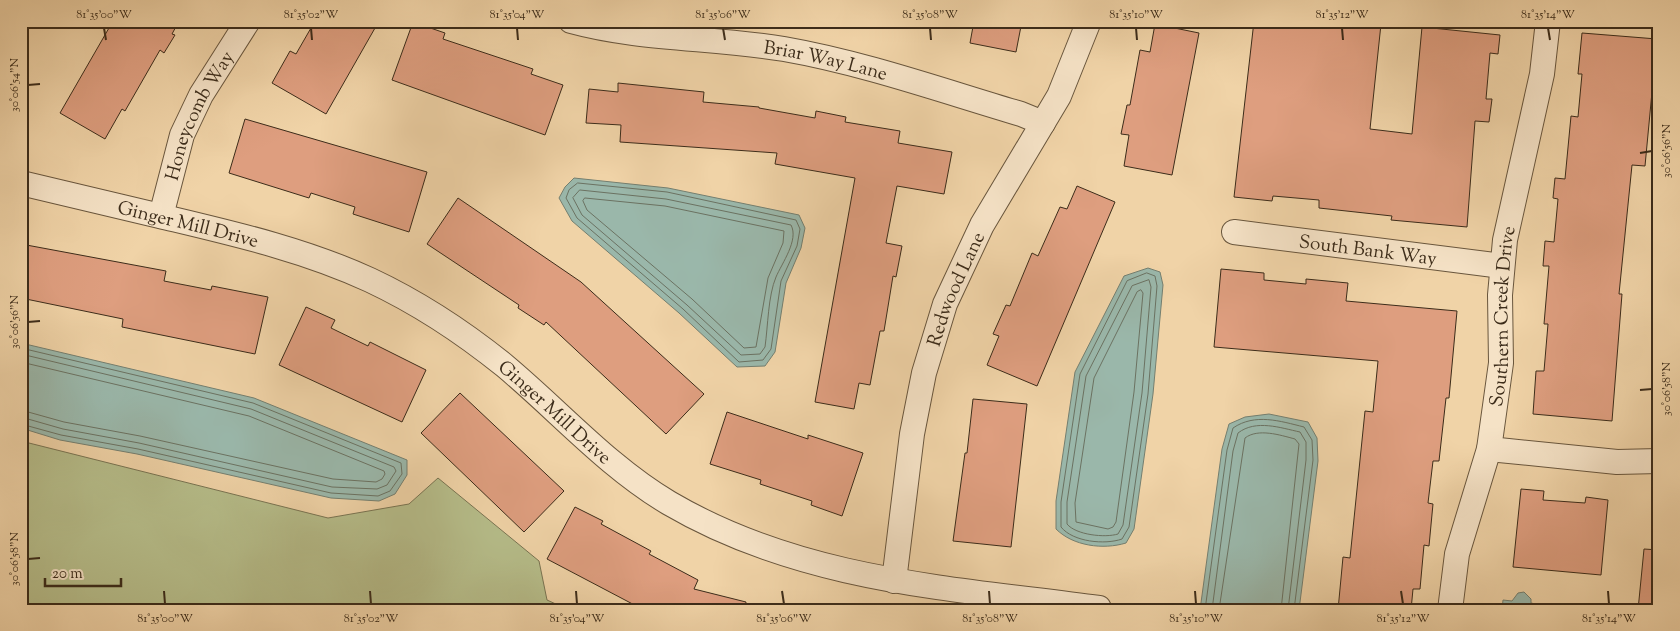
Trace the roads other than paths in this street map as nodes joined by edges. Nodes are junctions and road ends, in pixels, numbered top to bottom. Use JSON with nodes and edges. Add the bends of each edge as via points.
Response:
{"nodes":[{"id":1,"x":248,"y":21,"type":"edge"},
{"id":2,"x":571,"y":21,"type":"edge"},
{"id":3,"x":1089,"y":21,"type":"edge"},
{"id":4,"x":1548,"y":21,"type":"edge"},
{"id":5,"x":1043,"y":123,"type":"junction"},
{"id":6,"x":21,"y":183,"type":"edge"},
{"id":7,"x":161,"y":216,"type":"junction"},
{"id":8,"x":1234,"y":232,"type":"dead end"},
{"id":9,"x":1502,"y":266,"type":"junction"},
{"id":10,"x":1490,"y":449,"type":"junction"},
{"id":11,"x":1659,"y":461,"type":"edge"},
{"id":12,"x":894,"y":581,"type":"junction"},
{"id":13,"x":1099,"y":608,"type":"dead end"},
{"id":14,"x":1450,"y":610,"type":"edge"}],
"edges":[{"from":1,"to":7,"type":"street","name":"Honeycomb Way","via":[[201,95],[182,135]]},
{"from":2,"to":5,"type":"street","name":"Briar Way Lane","via":[[600,29],[785,49],[858,66]]},
{"from":3,"to":5,"type":"street","name":"Redwood Lane","via":[[1059,96]]},
{"from":4,"to":9,"type":"street","name":"Southern Creek Drive","via":[[1542,74]]},
{"from":5,"to":12,"type":"street","name":"Redwood Lane","via":[[982,225],[945,304],[924,373],[912,434]]},
{"from":6,"to":7,"type":"street","name":"Ginger Mill Drive"},
{"from":7,"to":12,"type":"street","name":"Ginger Mill Drive","via":[[296,250],[370,280],[440,316],[506,367],[594,448],[668,502],[742,540],[816,565]]},
{"from":8,"to":9,"type":"street","name":"South Bank Way"},
{"from":9,"to":10,"type":"street","name":"Southern Creek Drive","via":[[1501,364]]},
{"from":10,"to":11,"type":"street","via":[[1617,462]]},
{"from":10,"to":14,"type":"street","name":"Southern Creek Drive","via":[[1457,554]]},
{"from":12,"to":13,"type":"street","name":"Ginger Mill Drive"}]}
